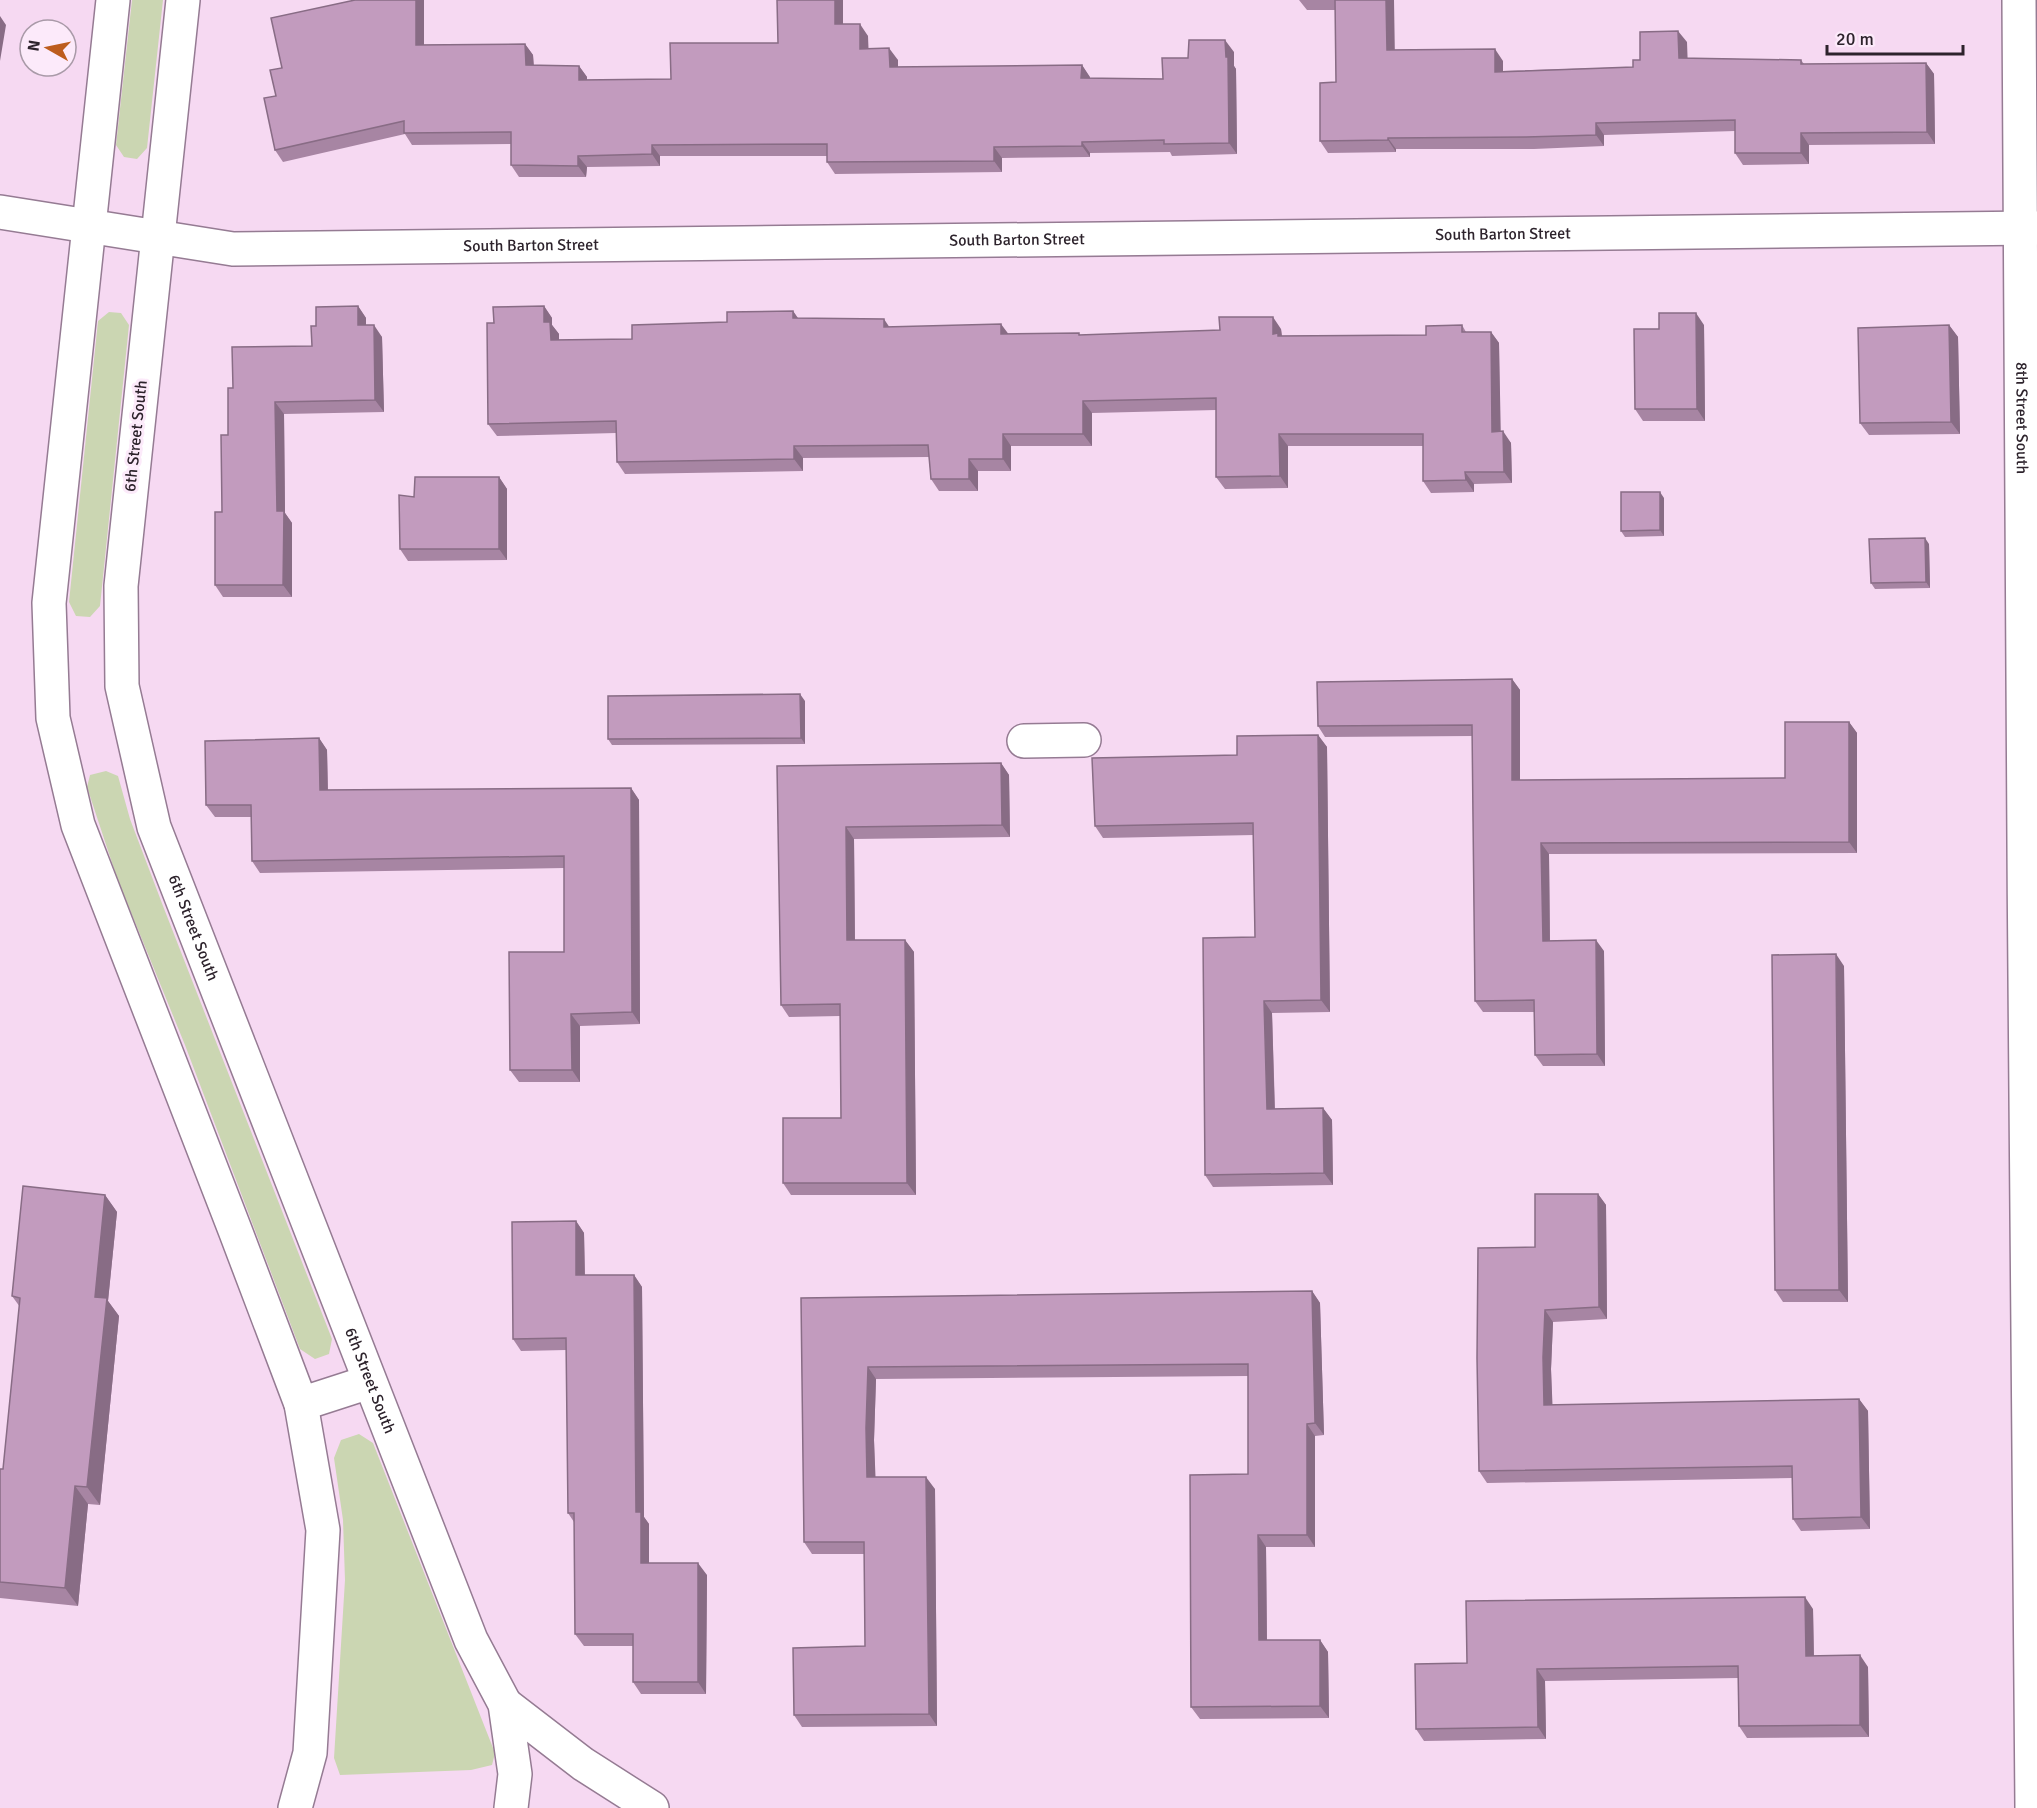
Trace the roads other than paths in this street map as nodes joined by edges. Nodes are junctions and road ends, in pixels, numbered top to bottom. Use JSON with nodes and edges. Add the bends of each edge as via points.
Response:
{"nodes":[{"id":1,"x":112,"y":0,"type":"edge"},
{"id":2,"x":183,"y":0,"type":"edge"},
{"id":3,"x":2019,"y":0,"type":"edge"},
{"id":4,"x":0,"y":212,"type":"edge"},
{"id":5,"x":89,"y":228,"type":"junction"},
{"id":6,"x":2028,"y":228,"type":"edge"},
{"id":7,"x":157,"y":238,"type":"junction"},
{"id":8,"x":1084,"y":740,"type":"dead end"},
{"id":9,"x":1024,"y":741,"type":"dead end"},
{"id":10,"x":369,"y":1382,"type":"junction"},
{"id":11,"x":301,"y":1404,"type":"junction"},
{"id":12,"x":505,"y":1704,"type":"junction"},
{"id":13,"x":295,"y":1808,"type":"edge"},
{"id":14,"x":511,"y":1808,"type":"edge"},
{"id":15,"x":652,"y":1808,"type":"edge"},
{"id":16,"x":2032,"y":1808,"type":"edge"}],
"edges":[{"from":1,"to":5,"type":"street"},
{"from":2,"to":7,"type":"street","name":"6th Street South"},
{"from":3,"to":6,"type":"street","name":"8th Street South"},
{"from":4,"to":5,"type":"street","name":"South Barton Street"},
{"from":5,"to":7,"type":"street","name":"South Barton Street"},
{"from":5,"to":11,"type":"street","via":[[49,603],[53,718],[78,825]]},
{"from":6,"to":7,"type":"street","name":"South Barton Street","via":[[233,249]]},
{"from":6,"to":16,"type":"street","name":"8th Street South","via":[[2025,1247]]},
{"from":7,"to":10,"type":"street","name":"6th Street South","via":[[121,586],[122,686],[154,827]]},
{"from":8,"to":9,"type":"street"},
{"from":10,"to":11,"type":"street"},
{"from":10,"to":12,"type":"street","name":"6th Street South","via":[[471,1640]]},
{"from":11,"to":13,"type":"street","via":[[323,1530],[310,1753]]},
{"from":12,"to":14,"type":"street","name":"6th Street South","via":[[515,1774]]},
{"from":12,"to":15,"type":"street","via":[[583,1764]]}]}
